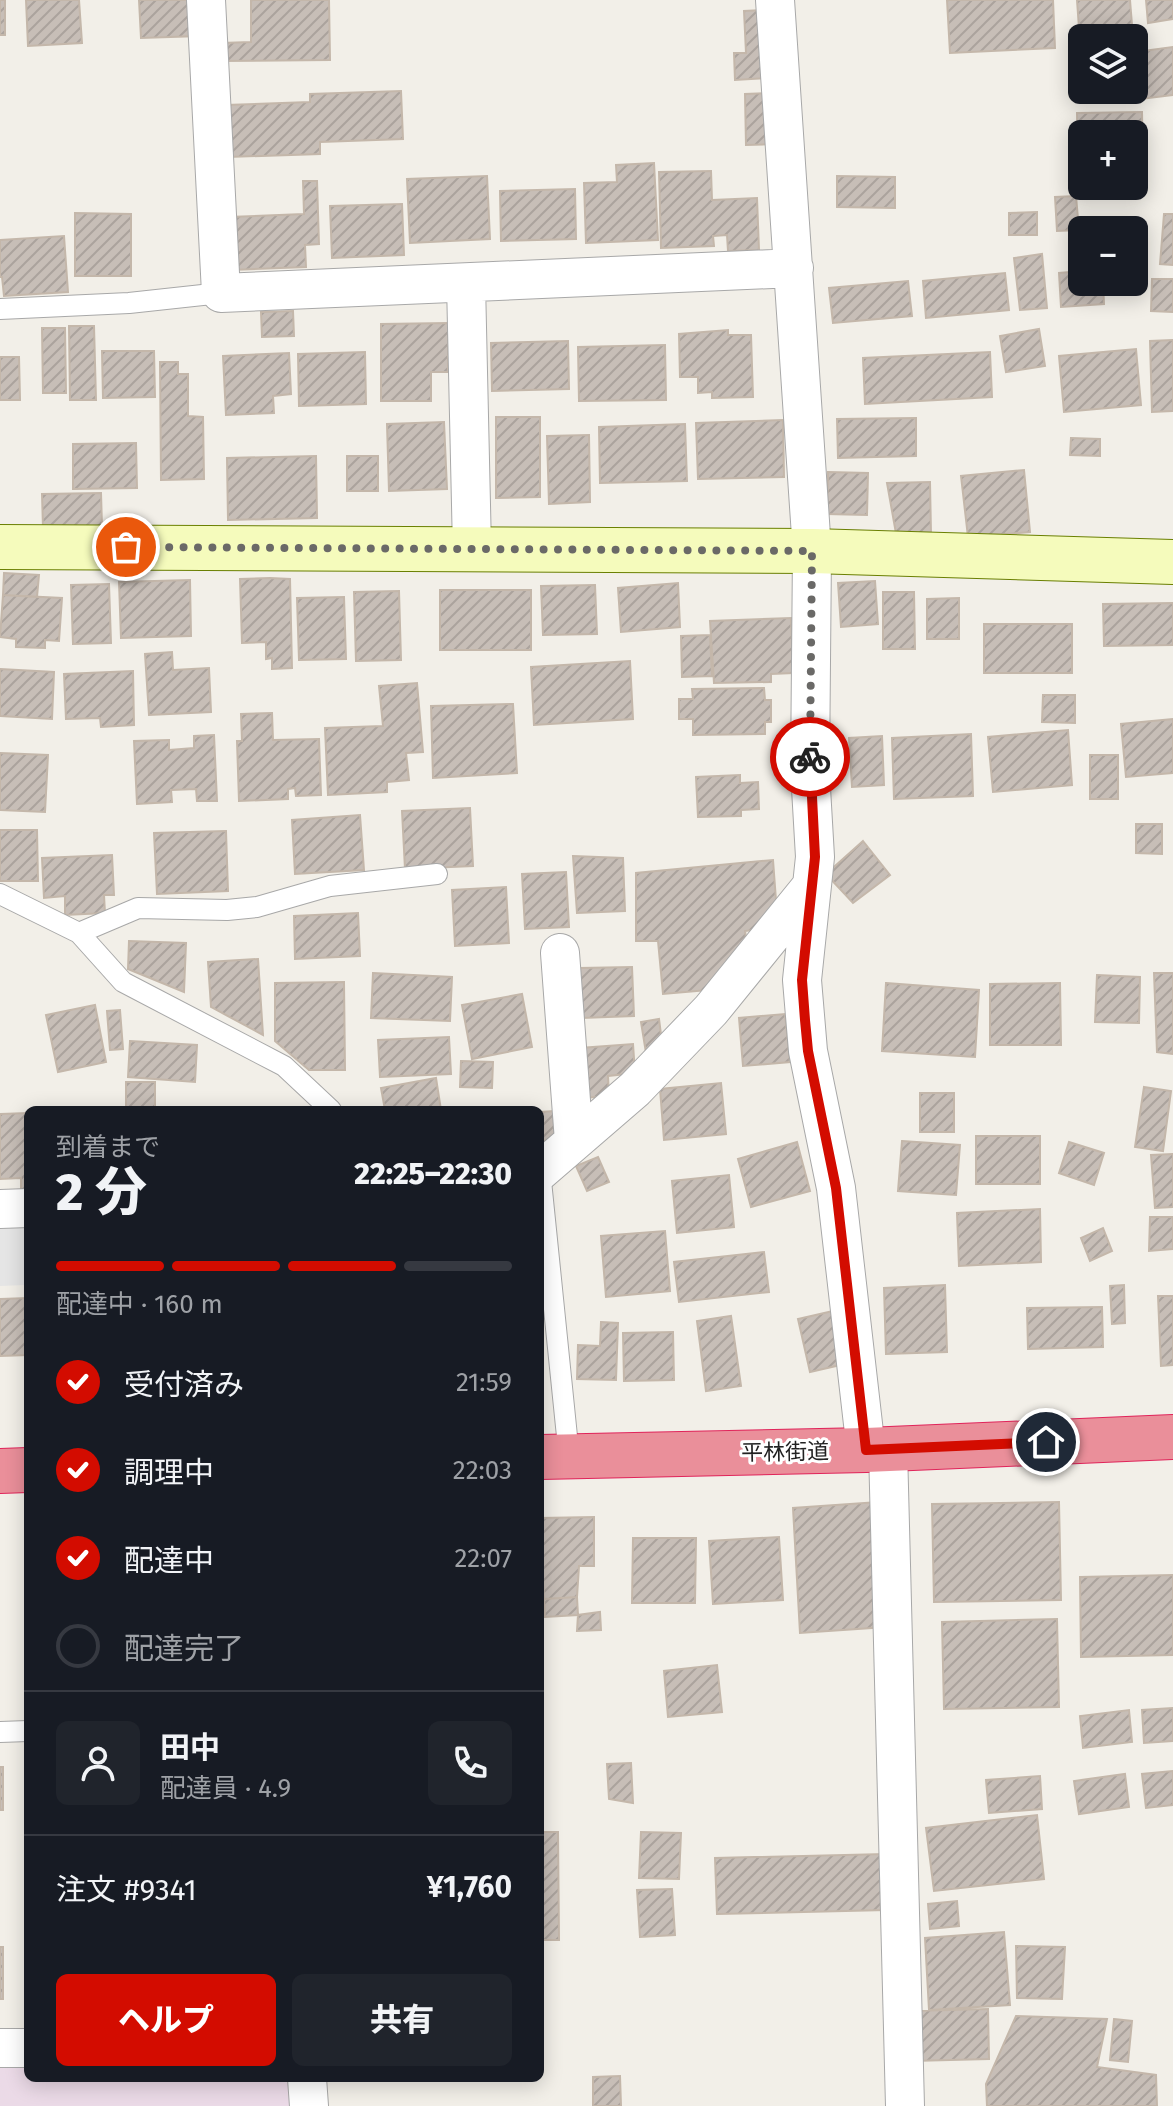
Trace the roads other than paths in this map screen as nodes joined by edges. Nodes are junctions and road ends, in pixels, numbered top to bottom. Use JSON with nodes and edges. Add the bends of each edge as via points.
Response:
{"nodes":[{"id":1,"x":206,"y":0,"type":"edge"},
{"id":2,"x":775,"y":0,"type":"edge"},
{"id":3,"x":794,"y":268,"type":"junction"},
{"id":4,"x":466,"y":283,"type":"junction"},
{"id":5,"x":221,"y":293,"type":"junction"},
{"id":6,"x":0,"y":309,"type":"edge"},
{"id":7,"x":0,"y":547,"type":"edge"},
{"id":8,"x":472,"y":549,"type":"junction"},
{"id":9,"x":812,"y":551,"type":"junction"},
{"id":10,"x":1173,"y":562,"type":"edge"},
{"id":11,"x":437,"y":874,"type":"dead end"},
{"id":12,"x":810,"y":888,"type":"junction"},
{"id":13,"x":0,"y":894,"type":"edge"},
{"id":14,"x":79,"y":933,"type":"junction"},
{"id":15,"x":560,"y":953,"type":"dead end"},
{"id":16,"x":327,"y":1106,"type":"edge"},
{"id":17,"x":574,"y":1141,"type":"junction"},
{"id":18,"x":544,"y":1167,"type":"edge"},
{"id":19,"x":24,"y":1208,"type":"edge"},
{"id":20,"x":0,"y":1209,"type":"edge"},
{"id":21,"x":544,"y":1253,"type":"edge"},
{"id":22,"x":1173,"y":1437,"type":"edge"},
{"id":23,"x":877,"y":1450,"type":"junction"},
{"id":24,"x":554,"y":1457,"type":"edge"},
{"id":25,"x":24,"y":1470,"type":"edge"},
{"id":26,"x":0,"y":1471,"type":"edge"},
{"id":27,"x":24,"y":1731,"type":"edge"},
{"id":28,"x":0,"y":1732,"type":"edge"},
{"id":29,"x":0,"y":2048,"type":"edge"},
{"id":30,"x":24,"y":2048,"type":"edge"},
{"id":31,"x":307,"y":2082,"type":"edge"},
{"id":32,"x":309,"y":2106,"type":"edge"},
{"id":33,"x":905,"y":2106,"type":"edge"}],
"edges":[{"from":1,"to":5,"type":"street"},
{"from":2,"to":3,"type":"street"},
{"from":3,"to":4,"type":"street"},
{"from":3,"to":9,"type":"street"},
{"from":4,"to":5,"type":"street"},
{"from":4,"to":8,"type":"street"},
{"from":5,"to":6,"type":"lane"},
{"from":7,"to":8,"type":"street"},
{"from":8,"to":9,"type":"street"},
{"from":9,"to":10,"type":"street"},
{"from":9,"to":12,"type":"street","via":[[810,771],[815,857]]},
{"from":11,"to":14,"type":"lane","via":[[330,886],[257,907],[138,908]]},
{"from":12,"to":17,"type":"street","via":[[711,1010],[635,1089]]},
{"from":12,"to":23,"type":"street","via":[[802,980],[808,1051],[836,1188]]},
{"from":13,"to":14,"type":"lane"},
{"from":14,"to":16,"type":"lane","via":[[123,982],[284,1066]]},
{"from":15,"to":17,"type":"street"},
{"from":17,"to":18,"type":"street"},
{"from":19,"to":20,"type":"street"},
{"from":21,"to":24,"type":"lane"},
{"from":22,"to":23,"type":"highway","name":"平林街道"},
{"from":23,"to":24,"type":"highway","name":"平林街道"},
{"from":23,"to":33,"type":"street"},
{"from":25,"to":26,"type":"highway"},
{"from":27,"to":28,"type":"lane"},
{"from":29,"to":30,"type":"street"},
{"from":31,"to":32,"type":"street"}]}
